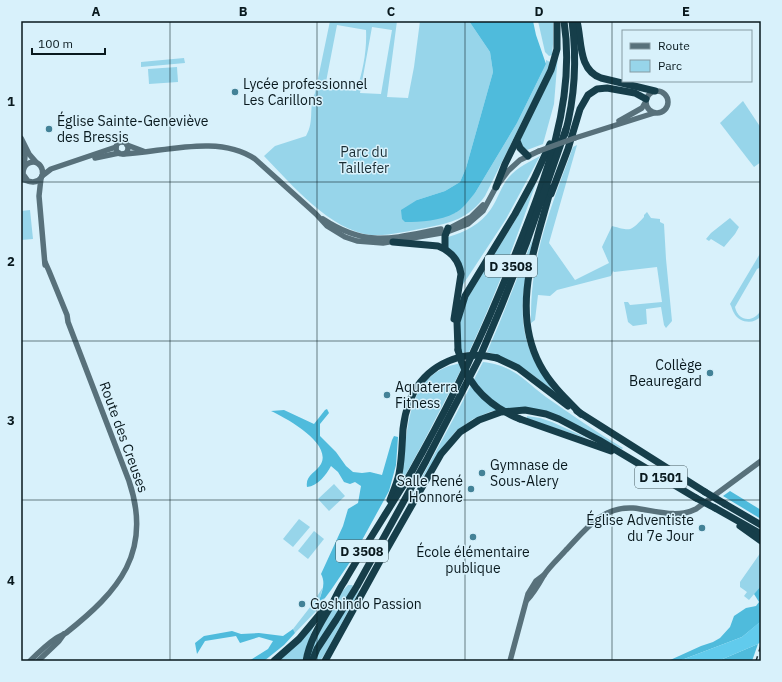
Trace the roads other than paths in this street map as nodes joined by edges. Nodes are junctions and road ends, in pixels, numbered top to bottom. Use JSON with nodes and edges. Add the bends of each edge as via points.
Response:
{"nodes":[{"id":1,"x":557,"y":21,"type":"edge"},
{"id":2,"x":564,"y":21,"type":"edge"},
{"id":3,"x":572,"y":21,"type":"edge"},
{"id":4,"x":577,"y":21,"type":"edge"},
{"id":5,"x":655,"y":90,"type":"junction"},
{"id":6,"x":646,"y":100,"type":"junction"},
{"id":7,"x":654,"y":113,"type":"junction"},
{"id":8,"x":612,"y":126,"type":"junction"},
{"id":9,"x":558,"y":128,"type":"junction"},
{"id":10,"x":566,"y":129,"type":"junction"},
{"id":11,"x":21,"y":138,"type":"edge"},
{"id":12,"x":517,"y":141,"type":"junction"},
{"id":13,"x":127,"y":145,"type":"junction"},
{"id":14,"x":116,"y":147,"type":"junction"},
{"id":15,"x":21,"y":148,"type":"edge"},
{"id":16,"x":143,"y":151,"type":"junction"},
{"id":17,"x":121,"y":154,"type":"junction"},
{"id":18,"x":528,"y":156,"type":"junction"},
{"id":19,"x":77,"y":161,"type":"junction"},
{"id":20,"x":38,"y":164,"type":"junction"},
{"id":21,"x":60,"y":166,"type":"junction"},
{"id":22,"x":23,"y":170,"type":"edge"},
{"id":23,"x":42,"y":177,"type":"junction"},
{"id":24,"x":21,"y":179,"type":"edge"},
{"id":25,"x":30,"y":181,"type":"junction"},
{"id":26,"x":496,"y":187,"type":"junction"},
{"id":27,"x":39,"y":196,"type":"junction"},
{"id":28,"x":545,"y":211,"type":"junction"},
{"id":29,"x":316,"y":214,"type":"junction"},
{"id":30,"x":447,"y":230,"type":"junction"},
{"id":31,"x":393,"y":242,"type":"junction"},
{"id":32,"x":445,"y":248,"type":"junction"},
{"id":33,"x":459,"y":354,"type":"junction"},
{"id":34,"x":581,"y":414,"type":"junction"},
{"id":35,"x":626,"y":456,"type":"junction"},
{"id":36,"x":437,"y":461,"type":"junction"},
{"id":37,"x":761,"y":461,"type":"edge"},
{"id":38,"x":726,"y":515,"type":"junction"},
{"id":39,"x":383,"y":517,"type":"junction"},
{"id":40,"x":761,"y":525,"type":"edge"},
{"id":41,"x":761,"y":534,"type":"edge"},
{"id":42,"x":761,"y":541,"type":"edge"},
{"id":43,"x":342,"y":584,"type":"junction"},
{"id":44,"x":356,"y":586,"type":"junction"},
{"id":45,"x":64,"y":634,"type":"junction"},
{"id":46,"x":327,"y":659,"type":"edge"},
{"id":47,"x":30,"y":661,"type":"edge"},
{"id":48,"x":38,"y":661,"type":"edge"},
{"id":49,"x":274,"y":661,"type":"edge"},
{"id":50,"x":306,"y":661,"type":"edge"},
{"id":51,"x":312,"y":661,"type":"edge"},
{"id":52,"x":510,"y":661,"type":"edge"}],
"edges":[{"from":1,"to":12,"type":"highway","via":[[554,63]]},
{"from":2,"to":9,"type":"highway","number":"D 3508","via":[[566,76]]},
{"from":3,"to":10,"type":"highway","number":"D 3508","via":[[575,72]]},
{"from":4,"to":5,"type":"highway","via":[[588,71],[601,78]]},
{"from":5,"to":6,"type":"street"},
{"from":5,"to":7,"type":"street","via":[[666,94],[669,103],[664,111]]},
{"from":6,"to":7,"type":"street","via":[[647,107]]},
{"from":6,"to":8,"type":"street","via":[[642,108]]},
{"from":6,"to":28,"type":"highway","via":[[635,93],[607,88],[594,91],[586,97]]},
{"from":7,"to":8,"type":"street"},
{"from":8,"to":18,"type":"street","bridge":true},
{"from":9,"to":33,"type":"highway","via":[[527,194],[465,296],[457,322]]},
{"from":9,"to":39,"type":"highway","number":"D 3508","via":[[549,163],[525,230],[478,344],[438,424],[402,489]]},
{"from":10,"to":28,"type":"highway"},
{"from":10,"to":44,"type":"highway","number":"D 3508","via":[[512,282],[479,359],[441,434]]},
{"from":11,"to":20,"type":"street","via":[[32,159]]},
{"from":12,"to":18,"type":"highway"},
{"from":12,"to":26,"type":"highway"},
{"from":13,"to":14,"type":"street","via":[[121,142]]},
{"from":13,"to":16,"type":"street"},
{"from":13,"to":17,"type":"street","via":[[127,150]]},
{"from":14,"to":17,"type":"street"},
{"from":14,"to":19,"type":"street"},
{"from":15,"to":22,"type":"street","via":[[25,158]]},
{"from":16,"to":17,"type":"street"},
{"from":16,"to":29,"type":"street","via":[[210,146],[249,154]]},
{"from":17,"to":19,"type":"street"},
{"from":18,"to":26,"type":"street","via":[[508,170]]},
{"from":19,"to":21,"type":"street"},
{"from":20,"to":21,"type":"street"},
{"from":20,"to":22,"type":"street","via":[[29,163]]},
{"from":20,"to":23,"type":"street","via":[[42,169]]},
{"from":21,"to":23,"type":"street","via":[[51,169]]},
{"from":22,"to":25,"type":"street","via":[[24,176]]},
{"from":23,"to":25,"type":"street","via":[[37,181]]},
{"from":23,"to":27,"type":"street","name":"Route des Creuses"},
{"from":24,"to":25,"type":"street"},
{"from":25,"to":27,"type":"street","name":"Route des Creuses"},
{"from":26,"to":30,"type":"street","via":[[492,196],[471,217]]},
{"from":27,"to":45,"type":"street","name":"Route des Creuses","via":[[45,262],[67,315],[137,508],[135,544],[124,573],[106,597]]},
{"from":28,"to":34,"type":"highway","via":[[526,290],[527,330],[533,351],[553,386]]},
{"from":29,"to":30,"type":"street","via":[[346,232],[369,238],[392,238]]},
{"from":29,"to":31,"type":"street","via":[[327,226],[345,237],[368,243]]},
{"from":30,"to":31,"type":"street"},
{"from":30,"to":32,"type":"highway"},
{"from":31,"to":32,"type":"highway"},
{"from":32,"to":33,"type":"highway","via":[[457,262],[461,274],[454,317]]},
{"from":33,"to":34,"type":"highway","bridge":true,"via":[[498,358],[518,368]]},
{"from":33,"to":35,"type":"highway","bridge":true,"via":[[472,384],[482,396],[499,409]]},
{"from":33,"to":39,"type":"highway","via":[[428,374],[409,401],[403,428],[399,475]]},
{"from":34,"to":40,"type":"highway","number":"D 1501","bridge":true},
{"from":35,"to":36,"type":"highway","via":[[559,419],[525,410],[496,414],[469,425],[450,441]]},
{"from":35,"to":38,"type":"highway","number":"D 1501","bridge":true},
{"from":36,"to":44,"type":"highway"},
{"from":36,"to":46,"type":"highway"},
{"from":37,"to":52,"type":"street","via":[[690,512],[672,514],[630,508],[613,510],[590,524],[544,574],[527,600]]},
{"from":38,"to":41,"type":"highway","number":"D 1501"},
{"from":38,"to":42,"type":"highway"},
{"from":39,"to":43,"type":"highway","number":"D 3508"},
{"from":43,"to":49,"type":"highway","via":[[304,633]]},
{"from":43,"to":50,"type":"highway","number":"D 3508","via":[[314,636]]},
{"from":44,"to":51,"type":"highway","number":"D 3508"},
{"from":45,"to":47,"type":"street","name":"Route des Creuses"},
{"from":45,"to":48,"type":"street","name":"Route des Creuses"}]}
